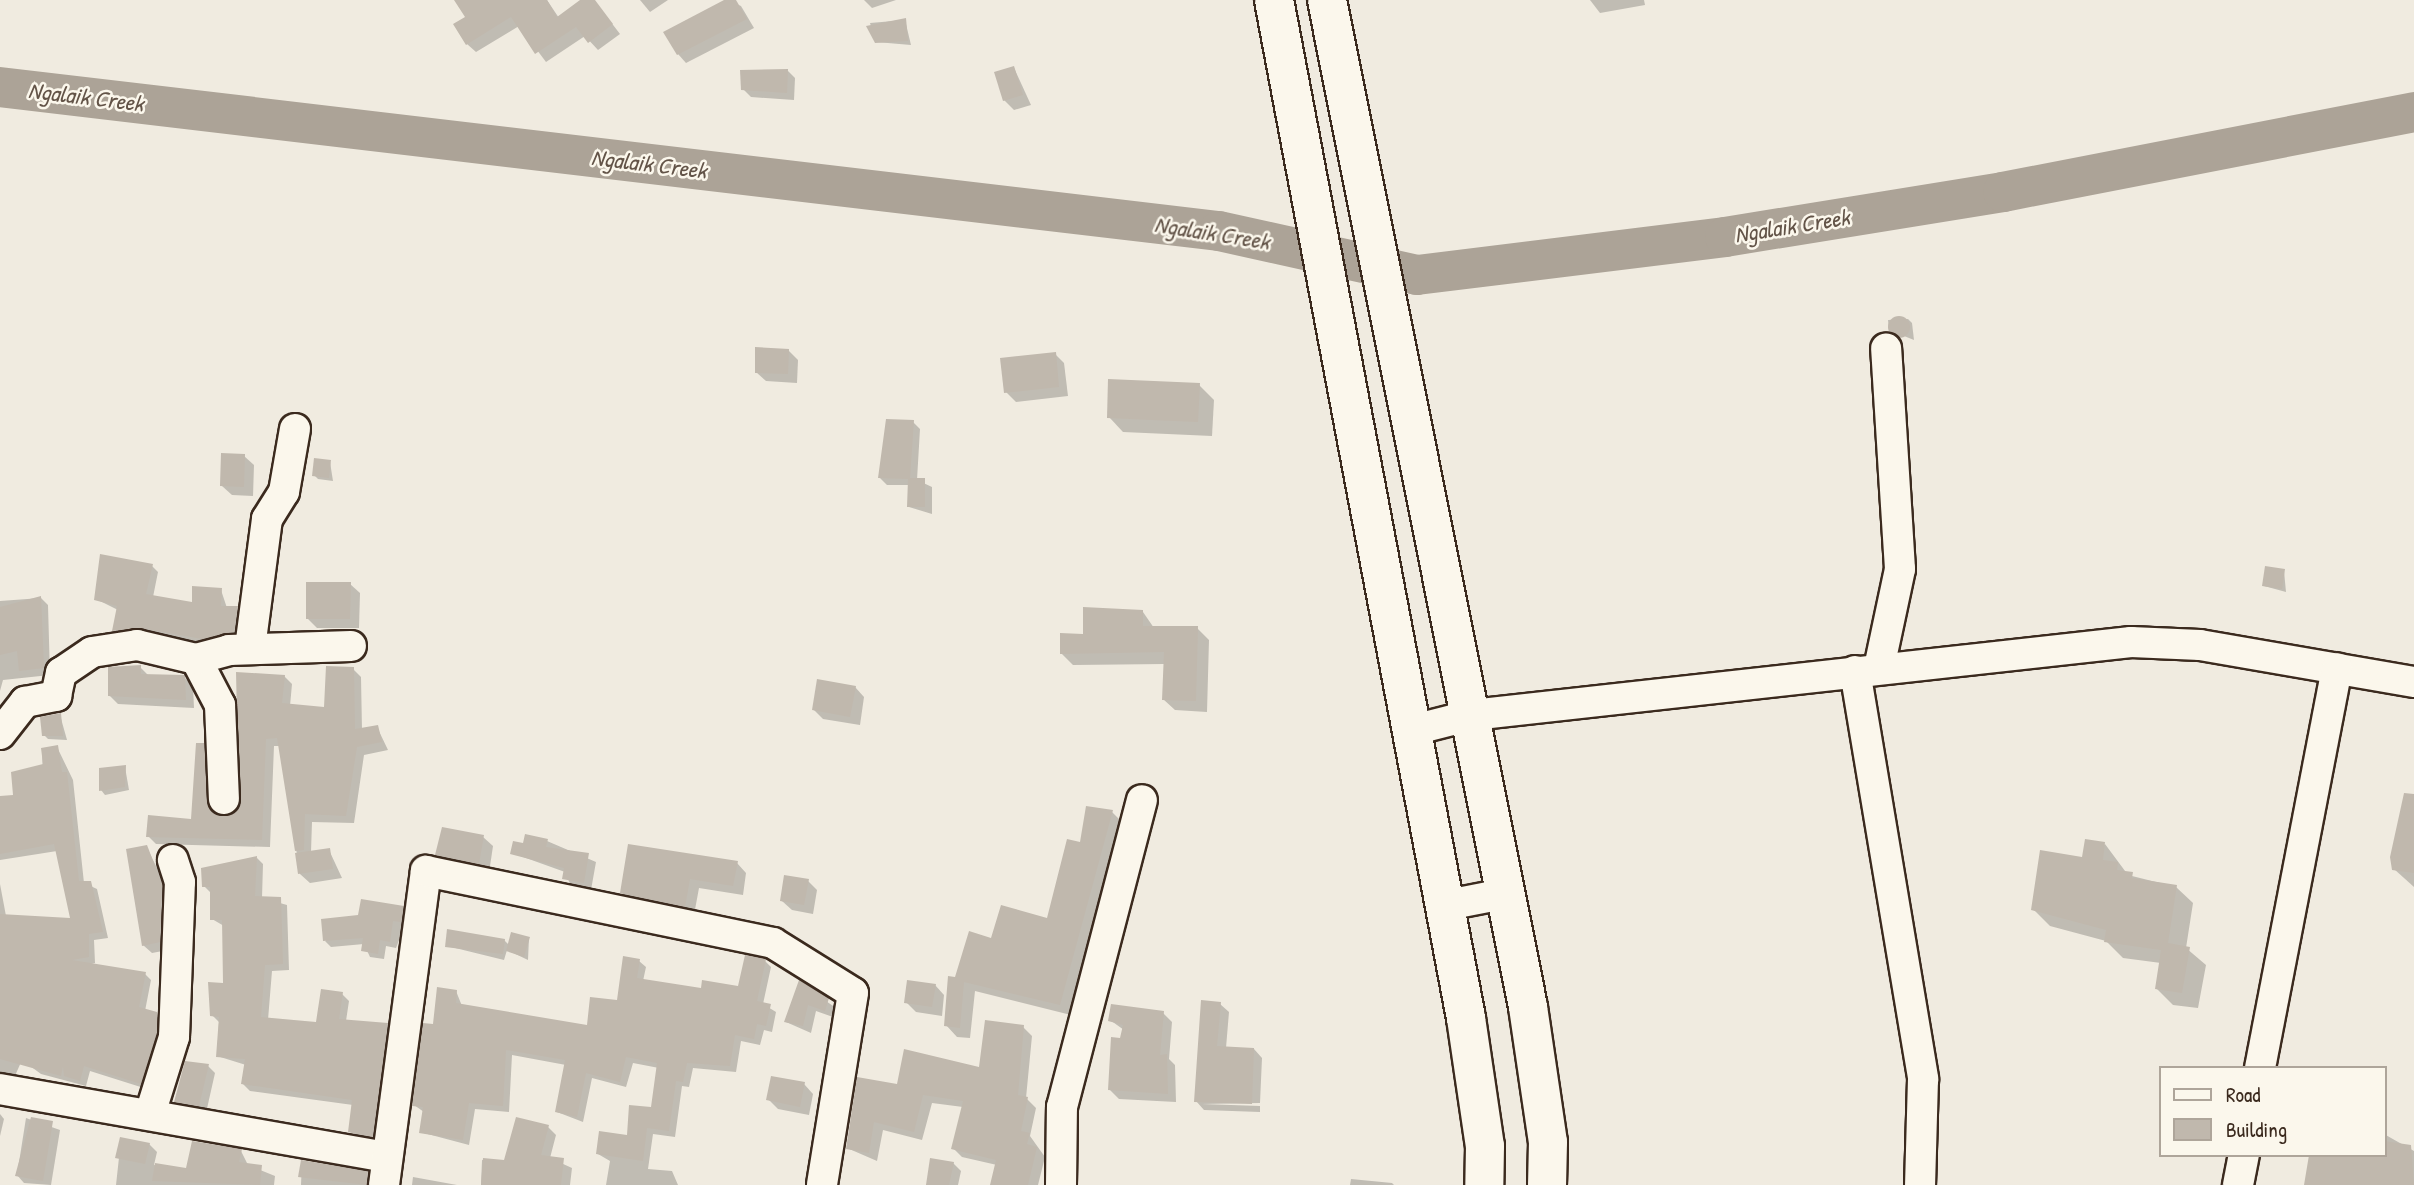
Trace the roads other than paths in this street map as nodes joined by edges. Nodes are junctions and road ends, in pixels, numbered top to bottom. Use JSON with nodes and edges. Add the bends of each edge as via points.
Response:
{"nodes":[{"id":1,"x":1274,"y":0,"type":"edge"},
{"id":2,"x":1327,"y":0,"type":"edge"},
{"id":3,"x":1886,"y":348,"type":"dead end"},
{"id":4,"x":295,"y":429,"type":"dead end"},
{"id":5,"x":351,"y":646,"type":"dead end"},
{"id":6,"x":250,"y":648,"type":"junction"},
{"id":7,"x":196,"y":659,"type":"junction"},
{"id":8,"x":2336,"y":668,"type":"junction"},
{"id":9,"x":1867,"y":669,"type":"junction"},
{"id":10,"x":2414,"y":682,"type":"edge"},
{"id":11,"x":1472,"y":715,"type":"junction"},
{"id":12,"x":1409,"y":731,"type":"junction"},
{"id":13,"x":0,"y":734,"type":"edge"},
{"id":14,"x":224,"y":799,"type":"dead end"},
{"id":15,"x":1142,"y":800,"type":"dead end"},
{"id":16,"x":173,"y":860,"type":"dead end"},
{"id":17,"x":1503,"y":894,"type":"junction"},
{"id":18,"x":1442,"y":906,"type":"junction"},
{"id":19,"x":2260,"y":1066,"type":"edge"},
{"id":20,"x":0,"y":1090,"type":"edge"},
{"id":21,"x":150,"y":1114,"type":"junction"},
{"id":22,"x":2244,"y":1157,"type":"edge"},
{"id":23,"x":386,"y":1171,"type":"edge"},
{"id":24,"x":822,"y":1185,"type":"edge"},
{"id":25,"x":1061,"y":1185,"type":"edge"},
{"id":26,"x":1484,"y":1185,"type":"edge"},
{"id":27,"x":1547,"y":1185,"type":"edge"},
{"id":28,"x":1920,"y":1185,"type":"edge"},
{"id":29,"x":2238,"y":1185,"type":"edge"}],
"edges":[{"from":1,"to":12,"type":"main road","via":[[1334,298]]},
{"from":2,"to":11,"type":"main road"},
{"from":3,"to":9,"type":"street","via":[[1900,569]]},
{"from":4,"to":6,"type":"street","via":[[284,492],[267,519]]},
{"from":5,"to":6,"type":"street"},
{"from":6,"to":7,"type":"street"},
{"from":7,"to":13,"type":"street","via":[[137,645],[92,652],[61,673],[56,696],[25,702]]},
{"from":7,"to":14,"type":"street","via":[[220,705]]},
{"from":8,"to":9,"type":"street","via":[[2200,645],[2131,642]]},
{"from":8,"to":10,"type":"street"},
{"from":8,"to":19,"type":"street"},
{"from":9,"to":11,"type":"street"},
{"from":9,"to":28,"type":"street","via":[[1923,1079]]},
{"from":11,"to":12,"type":"street"},
{"from":11,"to":17,"type":"main road"},
{"from":12,"to":18,"type":"main road"},
{"from":15,"to":25,"type":"street","via":[[1062,1107]]},
{"from":16,"to":21,"type":"street","via":[[180,882],[174,1037]]},
{"from":17,"to":18,"type":"street"},
{"from":17,"to":27,"type":"main road","via":[[1528,1007],[1548,1143]]},
{"from":18,"to":26,"type":"main road","via":[[1466,1018],[1485,1146]]},
{"from":20,"to":21,"type":"street"},
{"from":21,"to":23,"type":"street"},
{"from":22,"to":29,"type":"street"},
{"from":23,"to":24,"type":"street","via":[[426,871],[774,943],[853,993]]}]}
